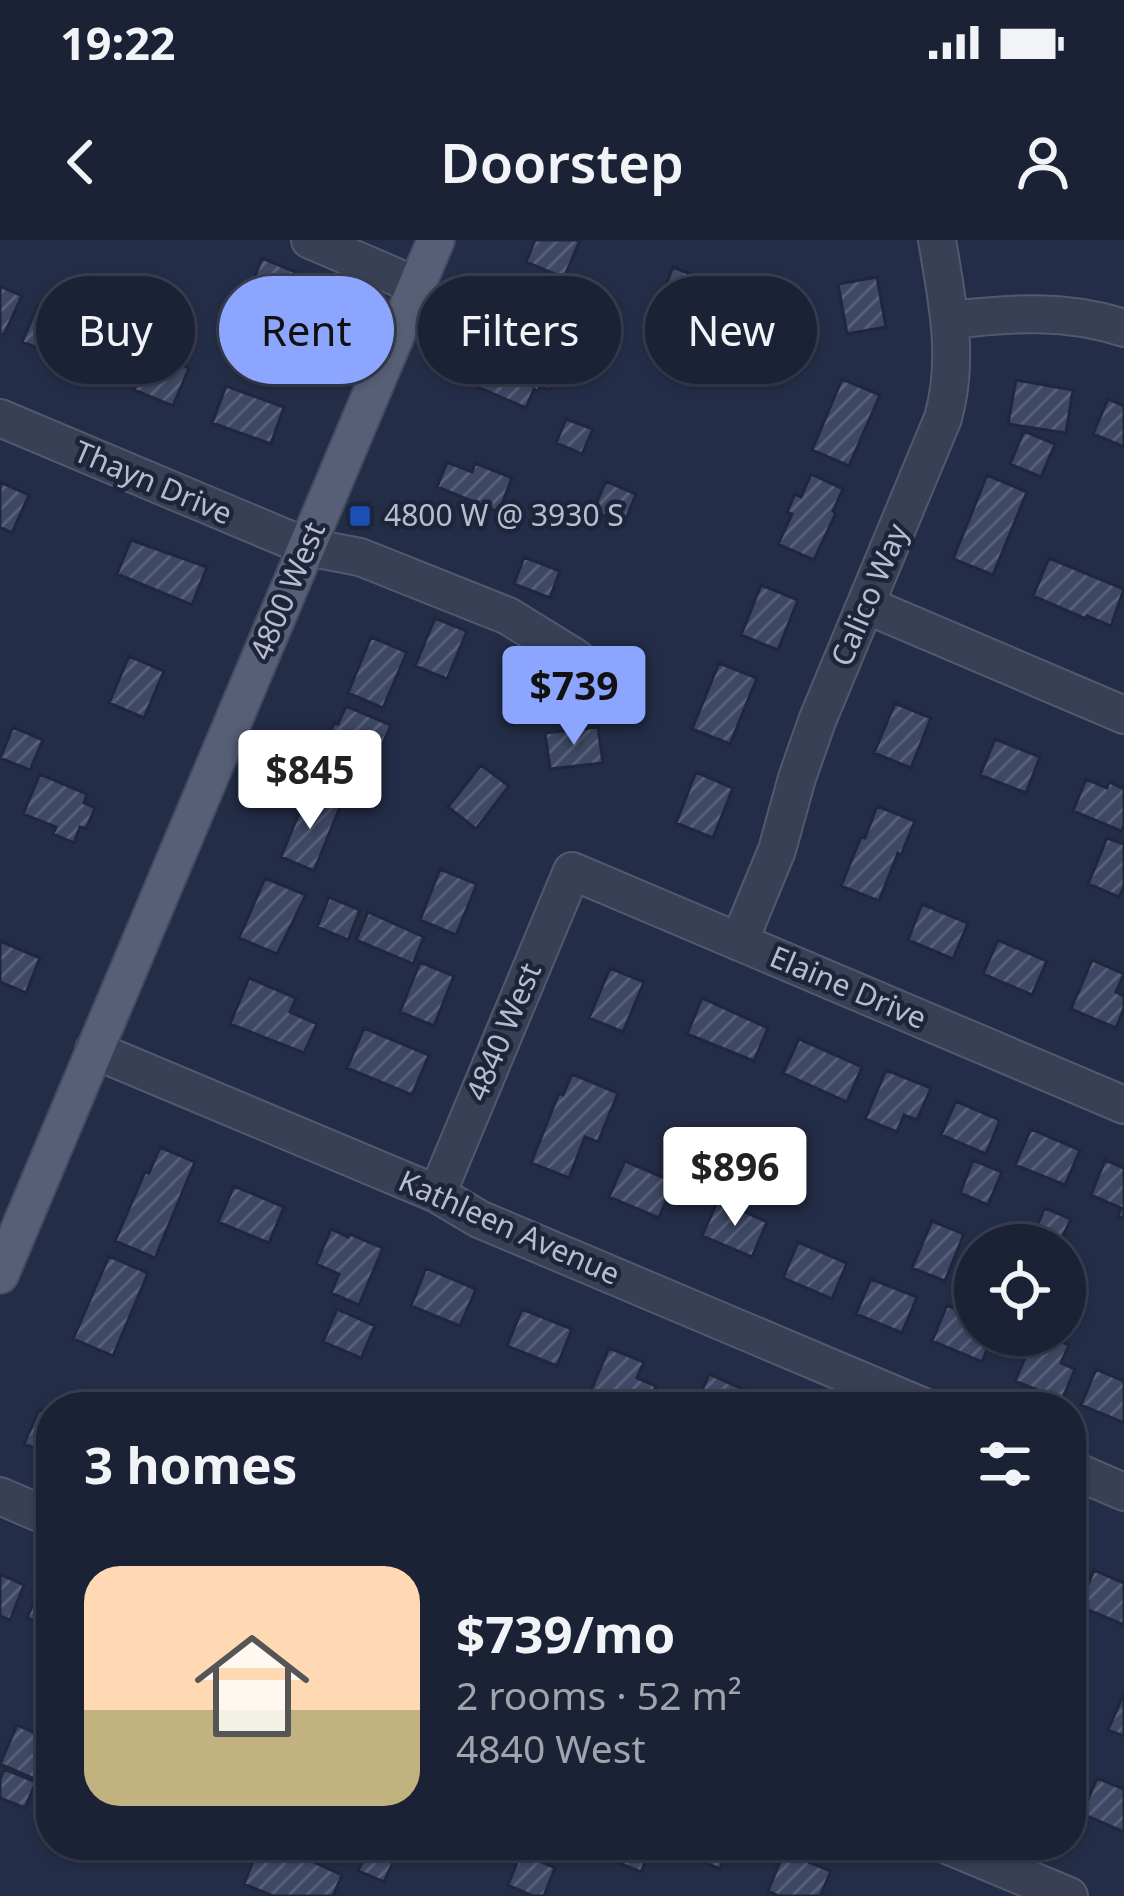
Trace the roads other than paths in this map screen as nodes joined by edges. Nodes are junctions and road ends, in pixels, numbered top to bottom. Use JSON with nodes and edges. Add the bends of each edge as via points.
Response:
{"nodes":[{"id":1,"x":310,"y":240,"type":"edge"},
{"id":2,"x":436,"y":240,"type":"edge"},
{"id":3,"x":937,"y":240,"type":"edge"},
{"id":4,"x":417,"y":286,"type":"junction"},
{"id":5,"x":951,"y":320,"type":"junction"},
{"id":6,"x":1124,"y":328,"type":"edge"},
{"id":7,"x":0,"y":418,"type":"edge"},
{"id":8,"x":307,"y":547,"type":"junction"},
{"id":9,"x":866,"y":605,"type":"junction"},
{"id":10,"x":576,"y":658,"type":"dead end"},
{"id":11,"x":1124,"y":715,"type":"edge"},
{"id":12,"x":572,"y":871,"type":"joint"},
{"id":13,"x":739,"y":942,"type":"junction"},
{"id":14,"x":94,"y":1050,"type":"junction"},
{"id":15,"x":1124,"y":1105,"type":"edge"},
{"id":16,"x":436,"y":1194,"type":"junction"},
{"id":17,"x":0,"y":1275,"type":"edge"},
{"id":18,"x":888,"y":1392,"type":"edge"},
{"id":19,"x":1086,"y":1476,"type":"edge"},
{"id":20,"x":1124,"y":1492,"type":"edge"},
{"id":21,"x":0,"y":1496,"type":"edge"},
{"id":22,"x":36,"y":1511,"type":"edge"},
{"id":23,"x":983,"y":1860,"type":"edge"},
{"id":24,"x":1069,"y":1896,"type":"edge"}],
"edges":[{"from":1,"to":4,"type":"street"},
{"from":2,"to":4,"type":"main road","name":"4800 West"},
{"from":3,"to":5,"type":"street","name":"Calico Way"},
{"from":4,"to":8,"type":"main road","name":"4800 West"},
{"from":5,"to":6,"type":"street","via":[[1048,314]]},
{"from":5,"to":9,"type":"street","name":"Calico Way","via":[[944,418]]},
{"from":7,"to":8,"type":"street","name":"Thayn Drive"},
{"from":8,"to":10,"type":"street","name":"Thayn Drive","via":[[360,557],[508,616]]},
{"from":8,"to":14,"type":"main road","name":"4800 West"},
{"from":9,"to":11,"type":"street"},
{"from":9,"to":13,"type":"street","name":"Calico Way"},
{"from":12,"to":13,"type":"street","name":"Elaine Drive"},
{"from":12,"to":16,"type":"street","name":"4840 West"},
{"from":13,"to":15,"type":"street","name":"Elaine Drive"},
{"from":14,"to":16,"type":"street","name":"Kathleen Avenue"},
{"from":14,"to":17,"type":"main road","name":"4800 West"},
{"from":16,"to":18,"type":"street","name":"Kathleen Avenue"},
{"from":19,"to":20,"type":"street"},
{"from":21,"to":22,"type":"street"},
{"from":23,"to":24,"type":"street"}]}
